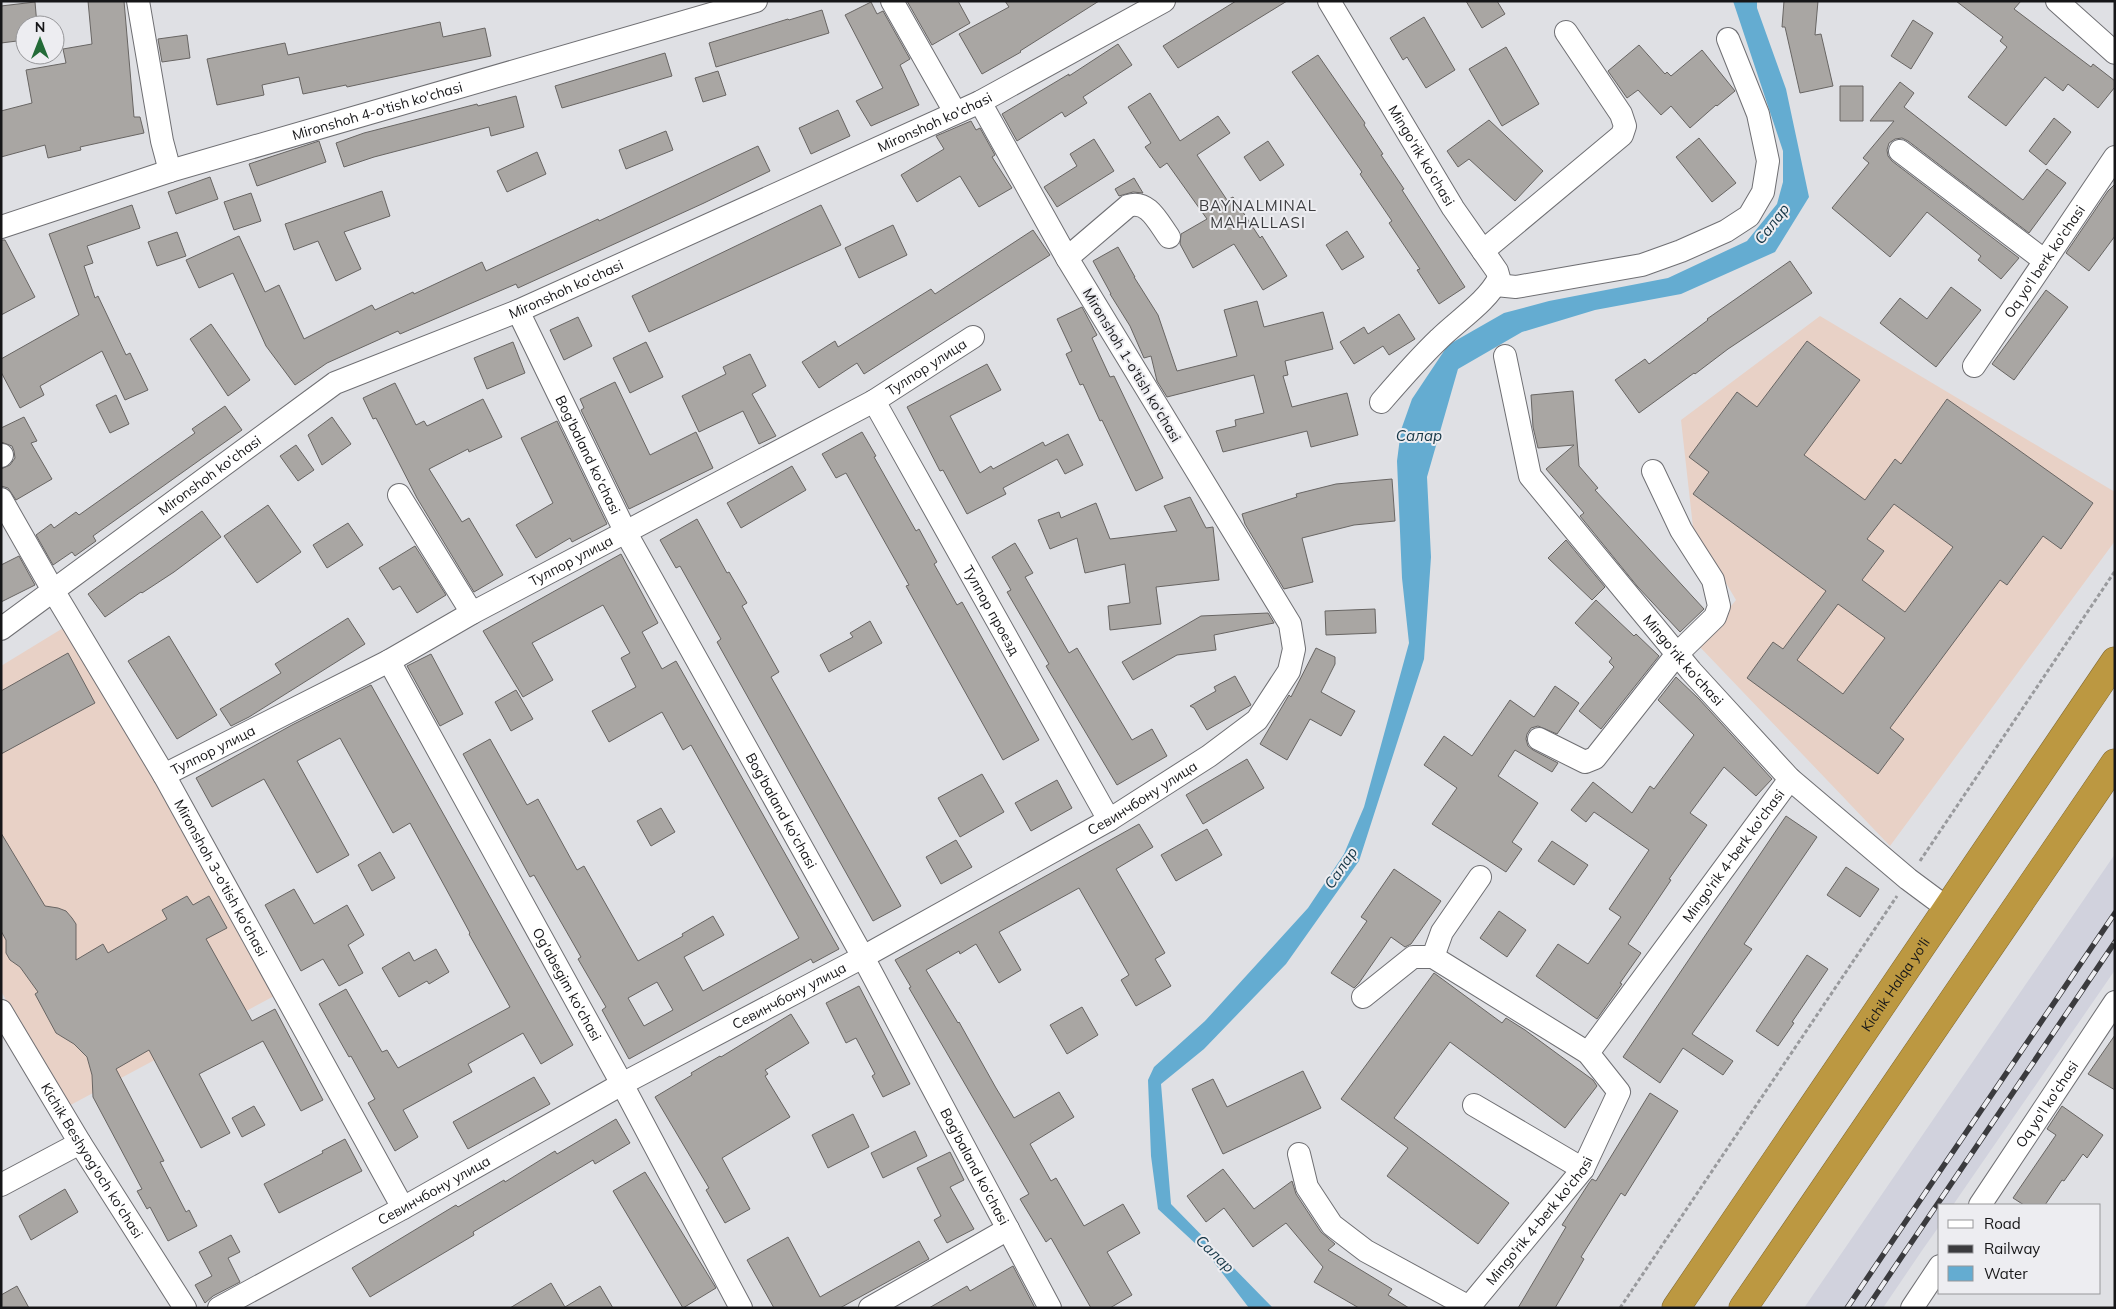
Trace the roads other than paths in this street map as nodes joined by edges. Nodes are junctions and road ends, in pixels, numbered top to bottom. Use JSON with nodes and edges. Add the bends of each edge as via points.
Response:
{"nodes":[{"id":1,"x":138,"y":1,"type":"edge"},
{"id":2,"x":756,"y":1,"type":"edge"},
{"id":3,"x":892,"y":1,"type":"edge"},
{"id":4,"x":1164,"y":1,"type":"edge"},
{"id":5,"x":1329,"y":1,"type":"edge"},
{"id":6,"x":2057,"y":1,"type":"edge"},
{"id":7,"x":1566,"y":32,"type":"dead end"},
{"id":8,"x":1728,"y":39,"type":"dead end"},
{"id":9,"x":2115,"y":53,"type":"edge"},
{"id":10,"x":980,"y":102,"type":"junction"},
{"id":11,"x":955,"y":112,"type":"junction"},
{"id":12,"x":1900,"y":151,"type":"dead end"},
{"id":13,"x":2115,"y":158,"type":"edge"},
{"id":14,"x":170,"y":172,"type":"junction"},
{"id":15,"x":1,"y":228,"type":"edge"},
{"id":16,"x":1168,"y":237,"type":"dead end"},
{"id":17,"x":1483,"y":251,"type":"junction"},
{"id":18,"x":1067,"y":258,"type":"junction"},
{"id":19,"x":2045,"y":261,"type":"junction"},
{"id":20,"x":1496,"y":285,"type":"junction"},
{"id":21,"x":518,"y":311,"type":"junction"},
{"id":22,"x":973,"y":338,"type":"dead end"},
{"id":23,"x":1504,"y":356,"type":"dead end"},
{"id":24,"x":1974,"y":366,"type":"dead end"},
{"id":25,"x":874,"y":401,"type":"junction"},
{"id":26,"x":1381,"y":402,"type":"dead end"},
{"id":27,"x":1653,"y":471,"type":"dead end"},
{"id":28,"x":399,"y":495,"type":"dead end"},
{"id":29,"x":1,"y":499,"type":"edge"},
{"id":30,"x":626,"y":533,"type":"junction"},
{"id":31,"x":54,"y":592,"type":"junction"},
{"id":32,"x":472,"y":613,"type":"junction"},
{"id":33,"x":1290,"y":624,"type":"joint"},
{"id":34,"x":1,"y":629,"type":"edge"},
{"id":35,"x":1677,"y":654,"type":"junction"},
{"id":36,"x":389,"y":661,"type":"junction"},
{"id":37,"x":2115,"y":661,"type":"edge"},
{"id":38,"x":1539,"y":739,"type":"dead end"},
{"id":39,"x":2115,"y":763,"type":"edge"},
{"id":40,"x":164,"y":775,"type":"junction"},
{"id":41,"x":1790,"y":779,"type":"junction"},
{"id":42,"x":1109,"y":820,"type":"junction"},
{"id":43,"x":1480,"y":877,"type":"dead end"},
{"id":44,"x":1947,"y":908,"type":"junction"},
{"id":45,"x":863,"y":957,"type":"junction"},
{"id":46,"x":1433,"y":957,"type":"junction"},
{"id":47,"x":1363,"y":996,"type":"dead end"},
{"id":48,"x":2115,"y":1002,"type":"edge"},
{"id":49,"x":1,"y":1011,"type":"edge"},
{"id":50,"x":1588,"y":1053,"type":"junction"},
{"id":51,"x":622,"y":1084,"type":"junction"},
{"id":52,"x":1474,"y":1105,"type":"dead end"},
{"id":53,"x":80,"y":1143,"type":"junction"},
{"id":54,"x":1299,"y":1154,"type":"dead end"},
{"id":55,"x":1583,"y":1168,"type":"junction"},
{"id":56,"x":1,"y":1186,"type":"edge"},
{"id":57,"x":1981,"y":1204,"type":"edge"},
{"id":58,"x":403,"y":1208,"type":"junction"},
{"id":59,"x":1008,"y":1229,"type":"junction"},
{"id":60,"x":1938,"y":1269,"type":"edge"},
{"id":61,"x":184,"y":1308,"type":"edge"},
{"id":62,"x":219,"y":1308,"type":"edge"},
{"id":63,"x":741,"y":1308,"type":"edge"},
{"id":64,"x":870,"y":1308,"type":"edge"},
{"id":65,"x":1050,"y":1308,"type":"edge"},
{"id":66,"x":1676,"y":1308,"type":"edge"},
{"id":67,"x":1743,"y":1308,"type":"edge"},
{"id":68,"x":1912,"y":1308,"type":"edge"}],
"edges":[{"from":1,"to":14,"type":"street"},
{"from":2,"to":14,"type":"street","name":"Mironshoh 4-o'tish ko'chasi"},
{"from":3,"to":11,"type":"street"},
{"from":4,"to":10,"type":"street","name":"Mironshoh ko'chasi"},
{"from":5,"to":17,"type":"street","name":"Mingo'rik ko'chasi","via":[[1452,208]]},
{"from":6,"to":9,"type":"street"},
{"from":7,"to":17,"type":"street","via":[[1622,114],[1625,126],[1622,135]]},
{"from":8,"to":20,"type":"street","via":[[1758,114],[1768,161],[1763,192],[1749,216],[1726,231],[1642,265],[1516,287]]},
{"from":10,"to":11,"type":"street","name":"Mironshoh ko'chasi"},
{"from":10,"to":18,"type":"street","name":"Mironshoh 1-o'tish ko'chasi"},
{"from":11,"to":21,"type":"street","name":"Mironshoh ko'chasi"},
{"from":12,"to":19,"type":"street"},
{"from":13,"to":19,"type":"street","name":"Oq yo'l berk ko'chasi"},
{"from":14,"to":15,"type":"street","name":"Mironshoh 4-o'tish ko'chasi"},
{"from":16,"to":18,"type":"street","via":[[1146,206],[1137,203],[1128,206]]},
{"from":17,"to":20,"type":"street","name":"Mingo'rik ko'chasi","via":[[1500,278]]},
{"from":18,"to":33,"type":"street","name":"Mironshoh 1-o'tish ko'chasi"},
{"from":19,"to":24,"type":"street","name":"Oq yo'l berk ko'chasi"},
{"from":20,"to":26,"type":"street","via":[[1411,366]]},
{"from":21,"to":30,"type":"street","name":"Bog'baland ko'chasi"},
{"from":21,"to":31,"type":"street","name":"Mironshoh ko'chasi","via":[[335,383]]},
{"from":22,"to":25,"type":"street","name":"Тулпор улица"},
{"from":23,"to":35,"type":"street","name":"Mingo'rik ko'chasi","via":[[1530,476]]},
{"from":25,"to":30,"type":"street","name":"Тулпор улица"},
{"from":25,"to":42,"type":"street","name":"Тулпор проезд"},
{"from":27,"to":35,"type":"street","via":[[1681,530],[1713,580],[1719,606],[1715,617]]},
{"from":28,"to":32,"type":"street"},
{"from":29,"to":31,"type":"street","name":"Mironshoh 3-o'tish ko'chasi"},
{"from":30,"to":32,"type":"street","name":"Тулпор улица"},
{"from":30,"to":45,"type":"street","name":"Bog'baland ko'chasi"},
{"from":31,"to":34,"type":"street","name":"Mironshoh ko'chasi"},
{"from":31,"to":40,"type":"street","name":"Mironshoh 3-o'tish ko'chasi"},
{"from":32,"to":36,"type":"street","name":"Тулпор улица"},
{"from":33,"to":42,"type":"street","name":"Севинчбону улица","via":[[1294,649],[1289,670],[1257,720],[1209,756]]},
{"from":35,"to":38,"type":"street","via":[[1595,758],[1585,762]]},
{"from":35,"to":41,"type":"street","name":"Mingo'rik ko'chasi"},
{"from":36,"to":40,"type":"street","name":"Тулпор улица"},
{"from":36,"to":51,"type":"street","name":"Og'abegim ko'chasi"},
{"from":37,"to":44,"type":"highway","name":"Kichik Halqa yo'li"},
{"from":39,"to":67,"type":"highway"},
{"from":40,"to":58,"type":"street","name":"Mironshoh 3-o'tish ko'chasi"},
{"from":41,"to":44,"type":"street","name":"Mingo'rik ko'chasi"},
{"from":41,"to":50,"type":"street","name":"Mingo'rik 4-berk ko'chasi"},
{"from":42,"to":45,"type":"street","name":"Севинчбону улица"},
{"from":43,"to":46,"type":"street","via":[[1442,932]]},
{"from":44,"to":66,"type":"highway","name":"Kichik Halqa yo'li"},
{"from":45,"to":51,"type":"street","name":"Севинчбону улица"},
{"from":45,"to":59,"type":"street","name":"Bog'baland ko'chasi"},
{"from":46,"to":47,"type":"street","via":[[1413,957]]},
{"from":46,"to":50,"type":"street","name":"Mingo'rik 4-berk ko'chasi"},
{"from":48,"to":57,"type":"street","name":"Oq yo'l ko'chasi"},
{"from":49,"to":53,"type":"street","name":"Kichik Beshyog'och ko'chasi"},
{"from":50,"to":55,"type":"street","name":"Mingo'rik 4-berk ko'chasi","via":[[1619,1092]]},
{"from":51,"to":58,"type":"street","name":"Севинчбону улица"},
{"from":51,"to":63,"type":"street","name":"Og'abegim ko'chasi"},
{"from":52,"to":55,"type":"street"},
{"from":53,"to":56,"type":"street"},
{"from":53,"to":61,"type":"street","name":"Kichik Beshyog'och ko'chasi"},
{"from":54,"to":55,"type":"street","name":"Mingo'rik 4-berk ko'chasi","via":[[1307,1186],[1332,1225],[1366,1251],[1468,1307]]},
{"from":58,"to":62,"type":"street","name":"Севинчбону улица"},
{"from":59,"to":64,"type":"street"},
{"from":59,"to":65,"type":"street","name":"Bog'baland ko'chasi"},
{"from":60,"to":68,"type":"street"}]}
